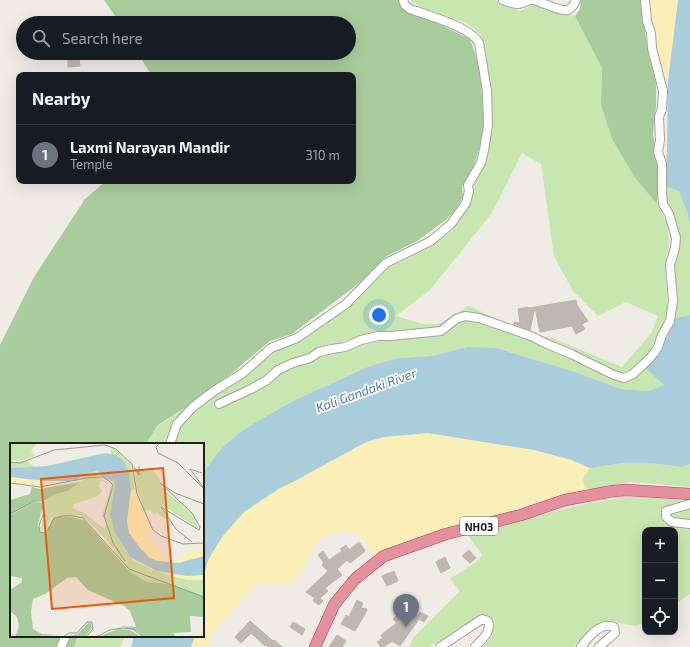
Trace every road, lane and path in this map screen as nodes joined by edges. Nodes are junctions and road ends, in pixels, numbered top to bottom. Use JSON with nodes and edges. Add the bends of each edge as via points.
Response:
{"nodes":[{"id":1,"x":403,"y":0,"type":"edge"},
{"id":2,"x":503,"y":0,"type":"edge"},
{"id":3,"x":530,"y":0,"type":"edge"},
{"id":4,"x":534,"y":0,"type":"edge"},
{"id":5,"x":576,"y":0,"type":"edge"},
{"id":6,"x":646,"y":0,"type":"edge"},
{"id":7,"x":219,"y":404,"type":"dead end"},
{"id":8,"x":170,"y":443,"type":"edge"},
{"id":9,"x":690,"y":494,"type":"edge"},
{"id":10,"x":690,"y":504,"type":"edge"},
{"id":11,"x":690,"y":524,"type":"edge"},
{"id":12,"x":66,"y":637,"type":"edge"},
{"id":13,"x":61,"y":647,"type":"edge"},
{"id":14,"x":315,"y":647,"type":"edge"},
{"id":15,"x":440,"y":647,"type":"edge"},
{"id":16,"x":475,"y":647,"type":"edge"},
{"id":17,"x":581,"y":647,"type":"edge"},
{"id":18,"x":599,"y":647,"type":"edge"}],
"edges":[{"from":1,"to":8,"type":"street","via":[[410,9],[465,30],[477,38],[479,43],[488,91],[488,126],[481,163],[468,185],[466,204],[450,224],[431,241],[386,263],[346,304],[297,338],[271,348],[243,373],[193,407],[177,424]]},
{"from":2,"to":3,"type":"street","via":[[520,5]]},
{"from":4,"to":5,"type":"street","via":[[568,10],[574,6]]},
{"from":6,"to":7,"type":"street","via":[[652,48],[663,91],[658,152],[662,164],[663,204],[669,214],[676,238],[670,265],[673,301],[670,321],[650,359],[633,374],[624,378],[531,336],[479,318],[465,316],[456,319],[441,331],[378,336],[319,352],[278,370],[267,380]]},
{"from":9,"to":14,"type":"highway","number":"NH03","via":[[627,490],[565,500],[521,515],[446,534],[384,556],[354,579],[334,605]]},
{"from":10,"to":11,"type":"street","via":[[666,511],[666,517],[672,522]]},
{"from":12,"to":13,"type":"street"},
{"from":15,"to":16,"type":"street","via":[[482,619],[488,621],[489,632]]},
{"from":17,"to":18,"type":"street","via":[[586,639],[604,626],[614,627],[615,633]]}]}
